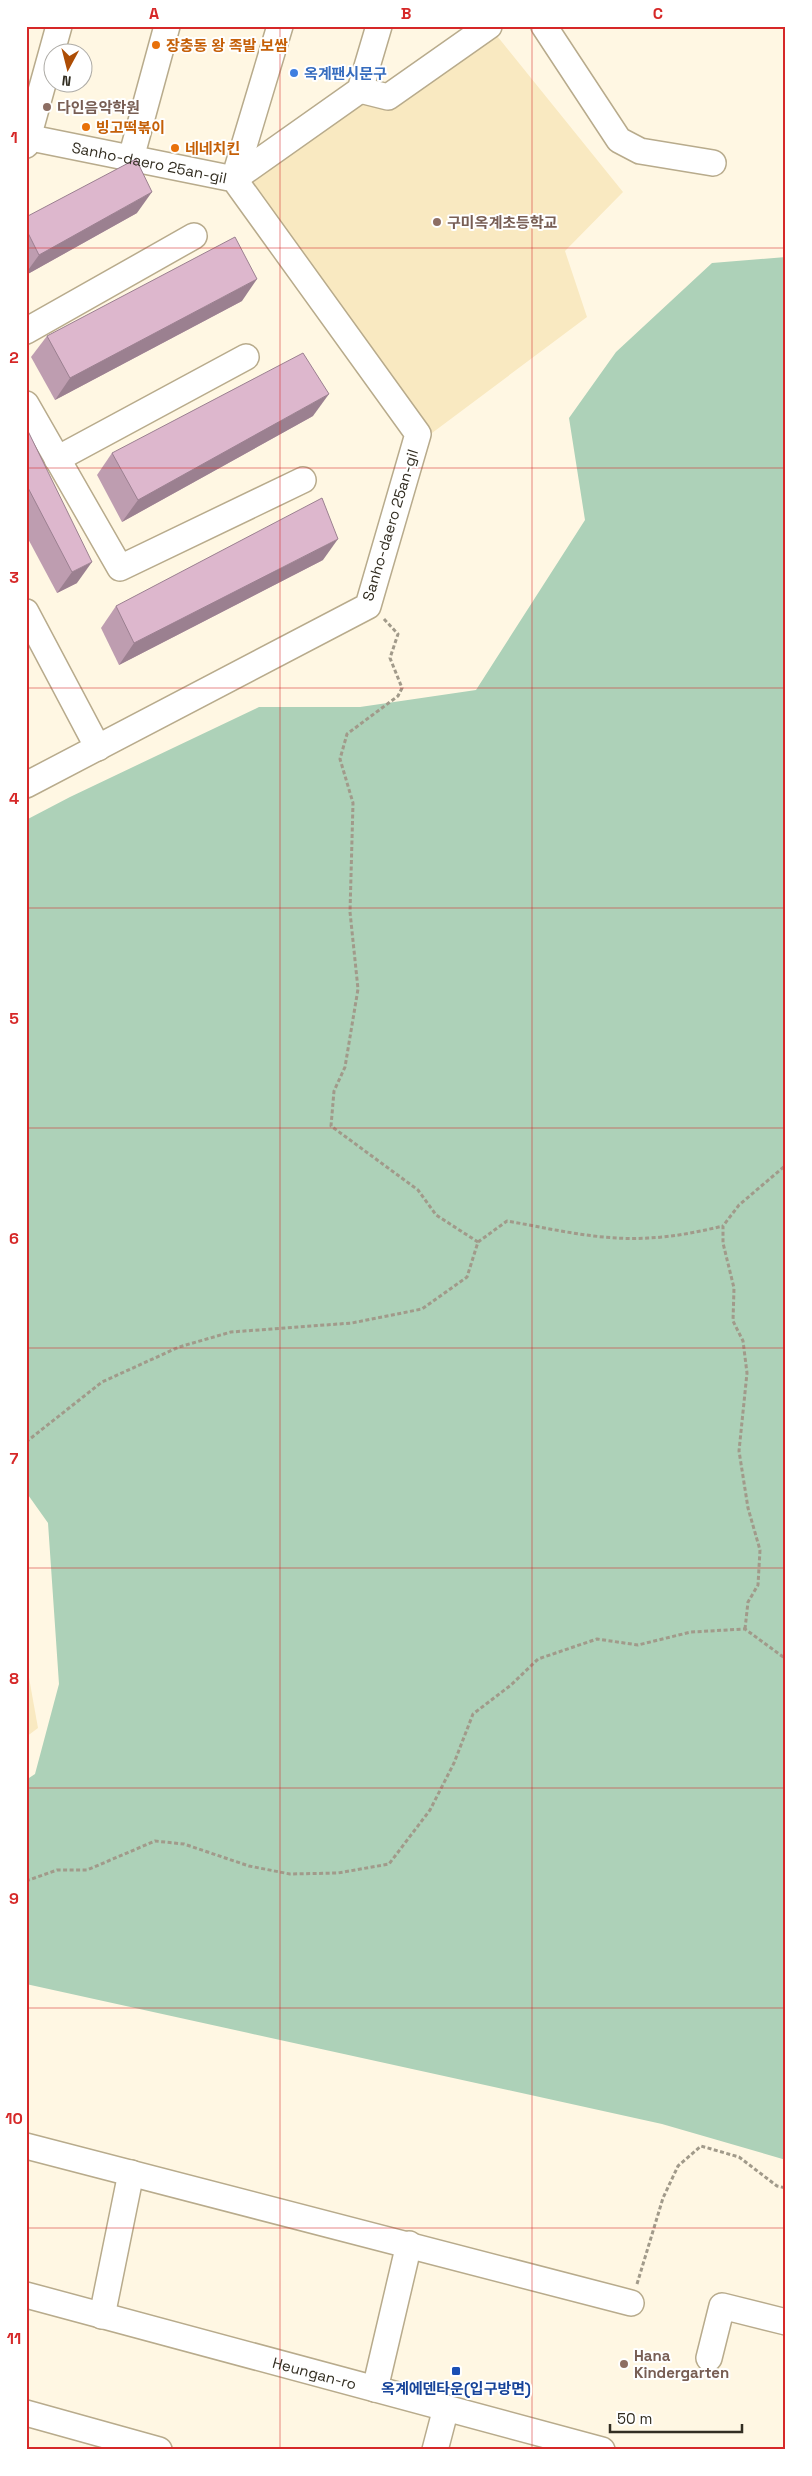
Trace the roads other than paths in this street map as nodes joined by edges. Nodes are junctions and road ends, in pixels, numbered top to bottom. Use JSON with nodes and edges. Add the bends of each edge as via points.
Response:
{"nodes":[{"id":1,"x":59,"y":26,"type":"edge"},
{"id":2,"x":167,"y":26,"type":"edge"},
{"id":3,"x":280,"y":26,"type":"edge"},
{"id":4,"x":379,"y":26,"type":"edge"},
{"id":5,"x":489,"y":26,"type":"edge"},
{"id":6,"x":544,"y":26,"type":"edge"},
{"id":7,"x":360,"y":90,"type":"junction"},
{"id":8,"x":27,"y":140,"type":"edge"},
{"id":9,"x":131,"y":158,"type":"junction"},
{"id":10,"x":713,"y":163,"type":"dead end"},
{"id":11,"x":234,"y":179,"type":"junction"},
{"id":12,"x":194,"y":236,"type":"dead end"},
{"id":13,"x":26,"y":331,"type":"edge"},
{"id":14,"x":246,"y":357,"type":"dead end"},
{"id":15,"x":26,"y":404,"type":"edge"},
{"id":16,"x":58,"y":459,"type":"junction"},
{"id":17,"x":303,"y":480,"type":"dead end"},
{"id":18,"x":26,"y":612,"type":"edge"},
{"id":19,"x":98,"y":748,"type":"junction"},
{"id":20,"x":26,"y":785,"type":"edge"},
{"id":21,"x":26,"y":2146,"type":"edge"},
{"id":22,"x":131,"y":2173,"type":"junction"},
{"id":23,"x":409,"y":2244,"type":"junction"},
{"id":24,"x":26,"y":2295,"type":"edge"},
{"id":25,"x":631,"y":2303,"type":"road end"},
{"id":26,"x":102,"y":2316,"type":"junction"},
{"id":27,"x":786,"y":2322,"type":"edge"},
{"id":28,"x":709,"y":2358,"type":"dead end"},
{"id":29,"x":375,"y":2389,"type":"junction"},
{"id":30,"x":446,"y":2408,"type":"junction"},
{"id":31,"x":26,"y":2413,"type":"edge"},
{"id":32,"x":159,"y":2450,"type":"edge"},
{"id":33,"x":435,"y":2450,"type":"edge"},
{"id":34,"x":602,"y":2450,"type":"edge"}],
"edges":[{"from":1,"to":8,"type":"street"},
{"from":2,"to":9,"type":"street"},
{"from":3,"to":11,"type":"street"},
{"from":4,"to":7,"type":"street"},
{"from":5,"to":7,"type":"street","via":[[388,97]]},
{"from":6,"to":10,"type":"street","via":[[618,140],[640,151]]},
{"from":7,"to":11,"type":"street"},
{"from":8,"to":9,"type":"street","name":"Sanho-daero 25an-gil"},
{"from":9,"to":11,"type":"street","name":"Sanho-daero 25an-gil"},
{"from":11,"to":19,"type":"street","name":"Sanho-daero 25an-gil","via":[[418,434],[368,606]]},
{"from":12,"to":13,"type":"street"},
{"from":14,"to":16,"type":"street"},
{"from":15,"to":16,"type":"street"},
{"from":16,"to":17,"type":"street","via":[[120,568]]},
{"from":18,"to":19,"type":"street"},
{"from":19,"to":20,"type":"street","name":"Sanho-daero 25an-gil"},
{"from":21,"to":22,"type":"street"},
{"from":22,"to":23,"type":"street"},
{"from":22,"to":26,"type":"street"},
{"from":23,"to":25,"type":"street"},
{"from":23,"to":29,"type":"street"},
{"from":24,"to":26,"type":"street","name":"Heungan-ro"},
{"from":26,"to":29,"type":"street","name":"Heungan-ro"},
{"from":27,"to":28,"type":"street","via":[[722,2306]]},
{"from":29,"to":30,"type":"street","name":"Heungan-ro"},
{"from":30,"to":33,"type":"street"},
{"from":30,"to":34,"type":"street","name":"Heungan-ro"},
{"from":31,"to":32,"type":"street"}]}
